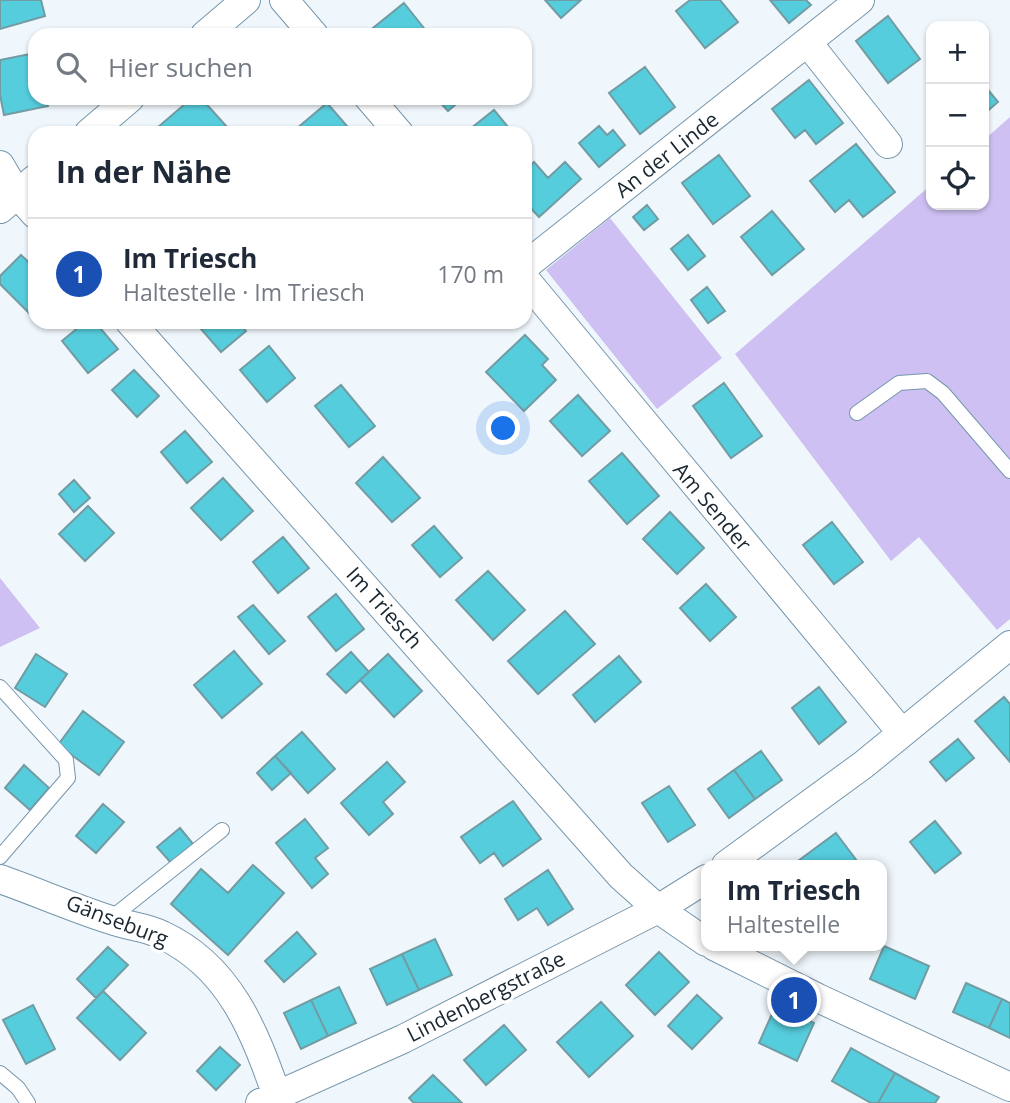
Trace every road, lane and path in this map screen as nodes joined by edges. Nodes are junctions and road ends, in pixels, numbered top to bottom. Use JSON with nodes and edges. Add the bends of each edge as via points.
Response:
{"nodes":[{"id":1,"x":246,"y":0,"type":"edge"},
{"id":2,"x":284,"y":0,"type":"edge"},
{"id":3,"x":860,"y":0,"type":"edge"},
{"id":4,"x":213,"y":28,"type":"edge"},
{"id":5,"x":308,"y":28,"type":"edge"},
{"id":6,"x":808,"y":43,"type":"junction"},
{"id":7,"x":122,"y":105,"type":"edge"},
{"id":8,"x":375,"y":105,"type":"edge"},
{"id":9,"x":97,"y":126,"type":"edge"},
{"id":10,"x":393,"y":126,"type":"edge"},
{"id":11,"x":888,"y":145,"type":"dead end"},
{"id":12,"x":0,"y":165,"type":"edge"},
{"id":13,"x":22,"y":199,"type":"edge"},
{"id":14,"x":532,"y":261,"type":"edge"},
{"id":15,"x":532,"y":287,"type":"edge"},
{"id":16,"x":137,"y":329,"type":"edge"},
{"id":17,"x":857,"y":413,"type":"dead end"},
{"id":18,"x":1010,"y":471,"type":"edge"},
{"id":19,"x":1010,"y":645,"type":"edge"},
{"id":20,"x":0,"y":687,"type":"edge"},
{"id":21,"x":902,"y":733,"type":"junction"},
{"id":22,"x":222,"y":830,"type":"dead end"},
{"id":23,"x":0,"y":857,"type":"edge"},
{"id":24,"x":733,"y":860,"type":"edge"},
{"id":25,"x":0,"y":879,"type":"edge"},
{"id":26,"x":701,"y":882,"type":"edge"},
{"id":27,"x":658,"y":909,"type":"junction"},
{"id":28,"x":109,"y":920,"type":"junction"},
{"id":29,"x":701,"y":939,"type":"edge"},
{"id":30,"x":724,"y":951,"type":"edge"},
{"id":31,"x":0,"y":1073,"type":"edge"},
{"id":32,"x":1010,"y":1087,"type":"edge"},
{"id":33,"x":273,"y":1101,"type":"edge"},
{"id":34,"x":28,"y":1103,"type":"edge"}],
"edges":[{"from":1,"to":4,"type":"street"},
{"from":2,"to":5,"type":"street"},
{"from":3,"to":6,"type":"street","name":"An der Linde"},
{"from":6,"to":11,"type":"street"},
{"from":6,"to":14,"type":"street","name":"An der Linde"},
{"from":7,"to":9,"type":"street"},
{"from":8,"to":10,"type":"street"},
{"from":12,"to":13,"type":"street"},
{"from":15,"to":21,"type":"street","name":"Am Sender"},
{"from":16,"to":27,"type":"street","name":"Im Triesch","via":[[621,876]]},
{"from":17,"to":18,"type":"lane","via":[[899,383],[927,381],[943,393]]},
{"from":19,"to":21,"type":"street"},
{"from":20,"to":23,"type":"lane","via":[[66,760],[68,778]]},
{"from":21,"to":24,"type":"street"},
{"from":22,"to":28,"type":"lane"},
{"from":25,"to":28,"type":"street","name":"Gänseburg"},
{"from":26,"to":27,"type":"street","name":"Lindenbergstraße"},
{"from":27,"to":29,"type":"street","name":"Im Triesch"},
{"from":27,"to":33,"type":"street","name":"Lindenbergstraße"},
{"from":28,"to":33,"type":"street","name":"Gänseburg","via":[[161,934],[204,960],[237,1000],[258,1041]]},
{"from":30,"to":32,"type":"street"},
{"from":31,"to":34,"type":"lane"}]}
